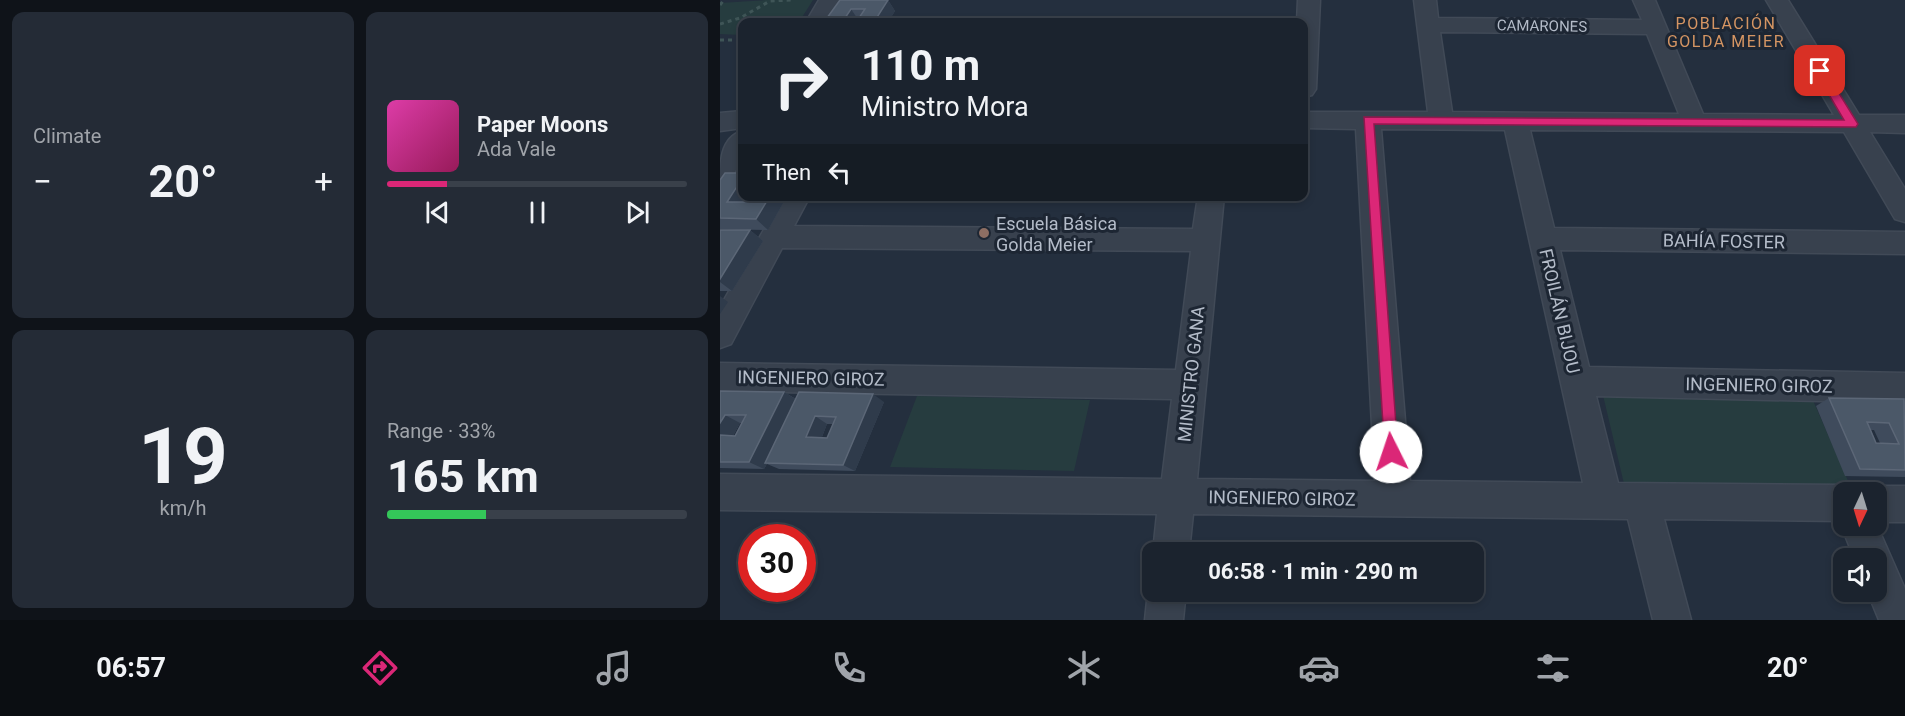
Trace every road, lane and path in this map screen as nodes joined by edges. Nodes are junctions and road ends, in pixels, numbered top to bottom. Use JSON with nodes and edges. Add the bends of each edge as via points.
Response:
{"nodes":[{"id":1,"x":724,"y":0,"type":"edge"},
{"id":2,"x":791,"y":0,"type":"edge"},
{"id":3,"x":830,"y":0,"type":"edge"},
{"id":4,"x":1309,"y":0,"type":"edge"},
{"id":5,"x":1425,"y":0,"type":"edge"},
{"id":6,"x":1644,"y":0,"type":"edge"},
{"id":7,"x":1777,"y":0,"type":"edge"},
{"id":8,"x":720,"y":5,"type":"edge"},
{"id":9,"x":740,"y":18,"type":"edge"},
{"id":10,"x":819,"y":18,"type":"edge"},
{"id":11,"x":1308,"y":18,"type":"edge"},
{"id":12,"x":738,"y":19,"type":"edge"},
{"id":13,"x":720,"y":24,"type":"edge"},
{"id":14,"x":1428,"y":25,"type":"junction"},
{"id":15,"x":1656,"y":27,"type":"junction"},
{"id":16,"x":720,"y":40,"type":"edge"},
{"id":17,"x":738,"y":40,"type":"edge"},
{"id":18,"x":738,"y":120,"type":"edge"},
{"id":19,"x":1308,"y":120,"type":"edge"},
{"id":20,"x":1368,"y":120,"type":"junction"},
{"id":21,"x":1441,"y":121,"type":"junction"},
{"id":22,"x":1515,"y":121,"type":"junction"},
{"id":23,"x":720,"y":122,"type":"edge"},
{"id":24,"x":1695,"y":123,"type":"junction"},
{"id":25,"x":1852,"y":124,"type":"junction"},
{"id":26,"x":1905,"y":124,"type":"edge"},
{"id":27,"x":738,"y":146,"type":"edge"},
{"id":28,"x":720,"y":174,"type":"edge"},
{"id":29,"x":794,"y":201,"type":"edge"},
{"id":30,"x":1210,"y":201,"type":"edge"},
{"id":31,"x":1905,"y":212,"type":"edge"},
{"id":32,"x":775,"y":237,"type":"junction"},
{"id":33,"x":1543,"y":239,"type":"junction"},
{"id":34,"x":1206,"y":240,"type":"junction"},
{"id":35,"x":1905,"y":243,"type":"edge"},
{"id":36,"x":720,"y":335,"type":"edge"},
{"id":37,"x":720,"y":376,"type":"edge"},
{"id":38,"x":1577,"y":381,"type":"junction"},
{"id":39,"x":1190,"y":385,"type":"junction"},
{"id":40,"x":1905,"y":388,"type":"edge"},
{"id":41,"x":720,"y":492,"type":"edge"},
{"id":42,"x":1178,"y":496,"type":"junction"},
{"id":43,"x":1394,"y":499,"type":"junction"},
{"id":44,"x":1605,"y":501,"type":"junction"},
{"id":45,"x":1642,"y":502,"type":"junction"},
{"id":46,"x":1833,"y":503,"type":"edge"},
{"id":47,"x":1887,"y":504,"type":"edge"},
{"id":48,"x":1905,"y":504,"type":"edge"},
{"id":49,"x":1172,"y":542,"type":"edge"},
{"id":50,"x":1887,"y":592,"type":"edge"},
{"id":51,"x":1166,"y":602,"type":"edge"},
{"id":52,"x":1164,"y":620,"type":"edge"},
{"id":53,"x":1672,"y":620,"type":"edge"},
{"id":54,"x":1899,"y":620,"type":"edge"}],
"edges":[{"from":1,"to":8,"type":"path"},
{"from":2,"to":9,"type":"path","via":[[770,1]]},
{"from":3,"to":10,"type":"street"},
{"from":4,"to":11,"type":"street"},
{"from":5,"to":14,"type":"street"},
{"from":6,"to":15,"type":"street"},
{"from":7,"to":25,"type":"street"},
{"from":12,"to":13,"type":"path"},
{"from":14,"to":15,"type":"street","name":"CAMARONES"},
{"from":14,"to":21,"type":"street"},
{"from":15,"to":24,"type":"street"},
{"from":16,"to":17,"type":"path"},
{"from":18,"to":23,"type":"street"},
{"from":19,"to":20,"type":"street"},
{"from":20,"to":21,"type":"street"},
{"from":20,"to":43,"type":"street"},
{"from":21,"to":22,"type":"street"},
{"from":22,"to":24,"type":"street"},
{"from":22,"to":33,"type":"street","name":"FROILÁN BIJOU"},
{"from":24,"to":25,"type":"street"},
{"from":25,"to":26,"type":"street"},
{"from":25,"to":31,"type":"street"},
{"from":27,"to":28,"type":"street"},
{"from":29,"to":32,"type":"street"},
{"from":30,"to":34,"type":"street","name":"MINISTRO GANA"},
{"from":32,"to":34,"type":"street"},
{"from":32,"to":36,"type":"street"},
{"from":33,"to":35,"type":"street","name":"BAHÍA FOSTER"},
{"from":33,"to":38,"type":"street","name":"FROILÁN BIJOU"},
{"from":34,"to":39,"type":"street","name":"MINISTRO GANA"},
{"from":37,"to":39,"type":"street","name":"INGENIERO GIROZ"},
{"from":38,"to":40,"type":"street","name":"INGENIERO GIROZ"},
{"from":38,"to":44,"type":"street","name":"FROILÁN BIJOU"},
{"from":39,"to":42,"type":"street","name":"MINISTRO GANA"},
{"from":41,"to":42,"type":"street","name":"INGENIERO GIROZ"},
{"from":42,"to":43,"type":"street","name":"INGENIERO GIROZ"},
{"from":42,"to":49,"type":"street","name":"MINISTRO GANA"},
{"from":43,"to":44,"type":"street","name":"INGENIERO GIROZ"},
{"from":44,"to":45,"type":"street","name":"INGENIERO GIROZ"},
{"from":45,"to":46,"type":"street","name":"INGENIERO GIROZ"},
{"from":45,"to":53,"type":"street"},
{"from":47,"to":48,"type":"street"},
{"from":50,"to":54,"type":"street"},
{"from":51,"to":52,"type":"street"}]}
